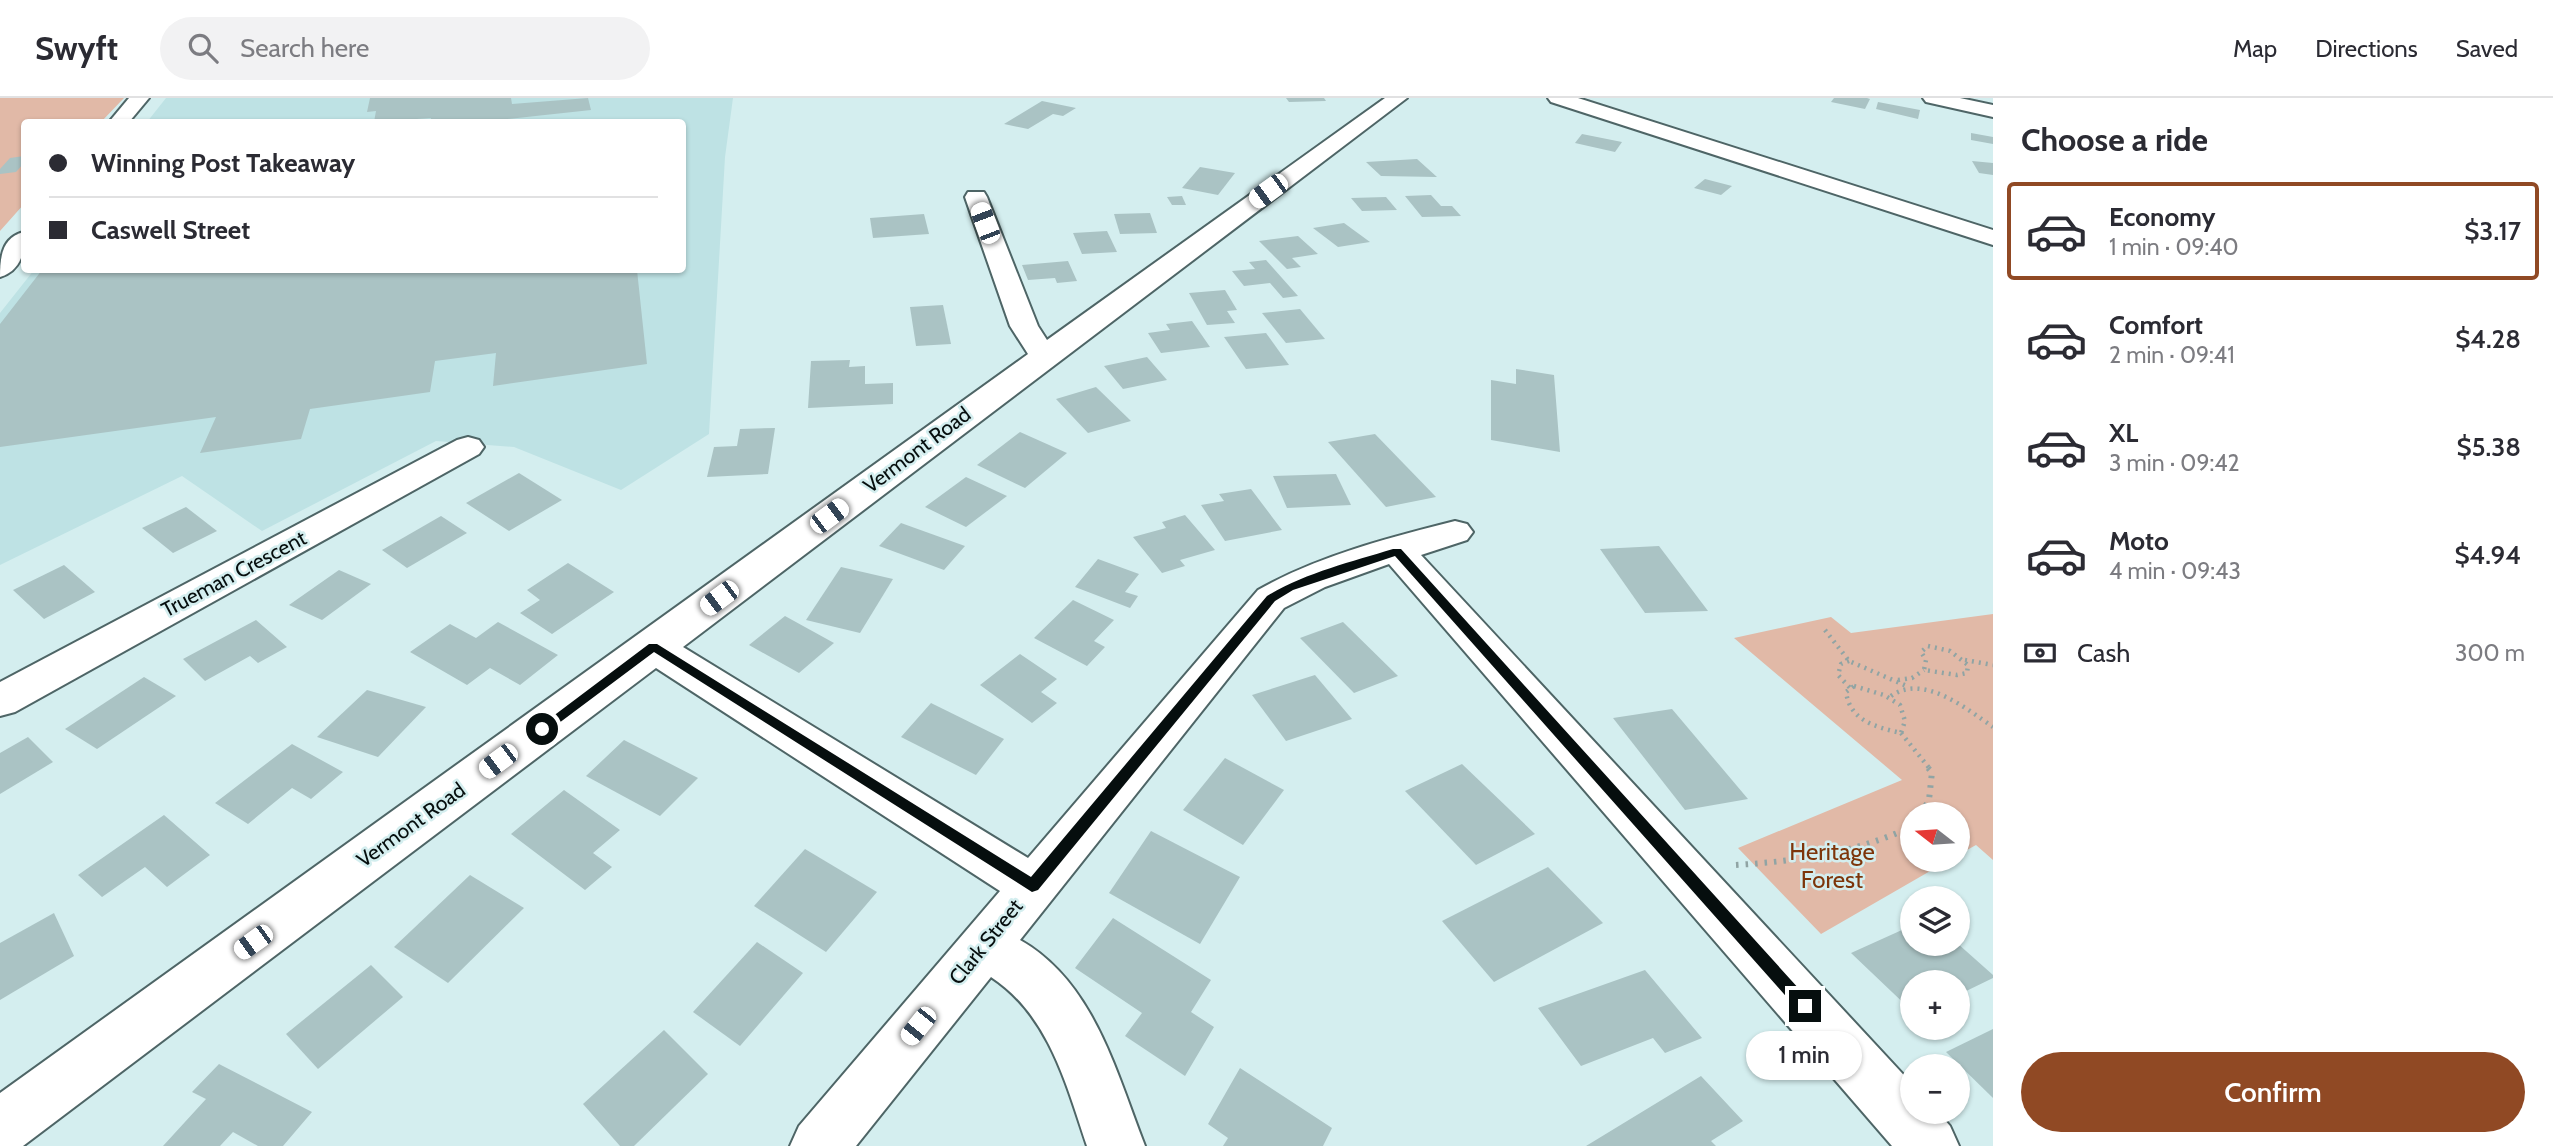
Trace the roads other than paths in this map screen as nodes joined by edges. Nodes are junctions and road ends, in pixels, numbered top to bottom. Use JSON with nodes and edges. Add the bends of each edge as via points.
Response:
{"nodes":[{"id":1,"x":139,"y":98,"type":"edge"},
{"id":2,"x":1397,"y":98,"type":"edge"},
{"id":3,"x":1558,"y":98,"type":"edge"},
{"id":4,"x":1933,"y":98,"type":"edge"},
{"id":5,"x":1993,"y":111,"type":"edge"},
{"id":6,"x":122,"y":119,"type":"edge"},
{"id":7,"x":975,"y":197,"type":"dead end"},
{"id":8,"x":1993,"y":238,"type":"edge"},
{"id":9,"x":21,"y":243,"type":"edge"},
{"id":10,"x":0,"y":269,"type":"edge"},
{"id":11,"x":1048,"y":353,"type":"junction"},
{"id":12,"x":468,"y":447,"type":"dead end"},
{"id":13,"x":1455,"y":532,"type":"dead end"},
{"id":14,"x":1397,"y":551,"type":"junction"},
{"id":15,"x":653,"y":647,"type":"junction"},
{"id":16,"x":0,"y":701,"type":"edge"},
{"id":17,"x":1032,"y":886,"type":"junction"},
{"id":18,"x":983,"y":945,"type":"junction"},
{"id":19,"x":0,"y":1128,"type":"edge"},
{"id":20,"x":819,"y":1146,"type":"edge"},
{"id":21,"x":1116,"y":1146,"type":"edge"},
{"id":22,"x":1930,"y":1146,"type":"edge"}],
"edges":[{"from":1,"to":6,"type":"street"},
{"from":2,"to":11,"type":"street","name":"Vermont Road"},
{"from":3,"to":8,"type":"street"},
{"from":4,"to":5,"type":"street"},
{"from":7,"to":11,"type":"street","via":[[1024,326],[1038,348]]},
{"from":9,"to":10,"type":"street"},
{"from":11,"to":15,"type":"street","name":"Vermont Road"},
{"from":12,"to":16,"type":"street","name":"Trueman Crescent"},
{"from":13,"to":14,"type":"street","name":"Clark Street"},
{"from":14,"to":17,"type":"street","name":"Clark Street","via":[[1308,580],[1271,599]]},
{"from":14,"to":22,"type":"street"},
{"from":15,"to":17,"type":"street"},
{"from":15,"to":19,"type":"street","name":"Vermont Road"},
{"from":17,"to":18,"type":"street","name":"Clark Street"},
{"from":18,"to":20,"type":"street","name":"Clark Street"},
{"from":18,"to":21,"type":"street","via":[[1023,970],[1066,1021]]}]}
